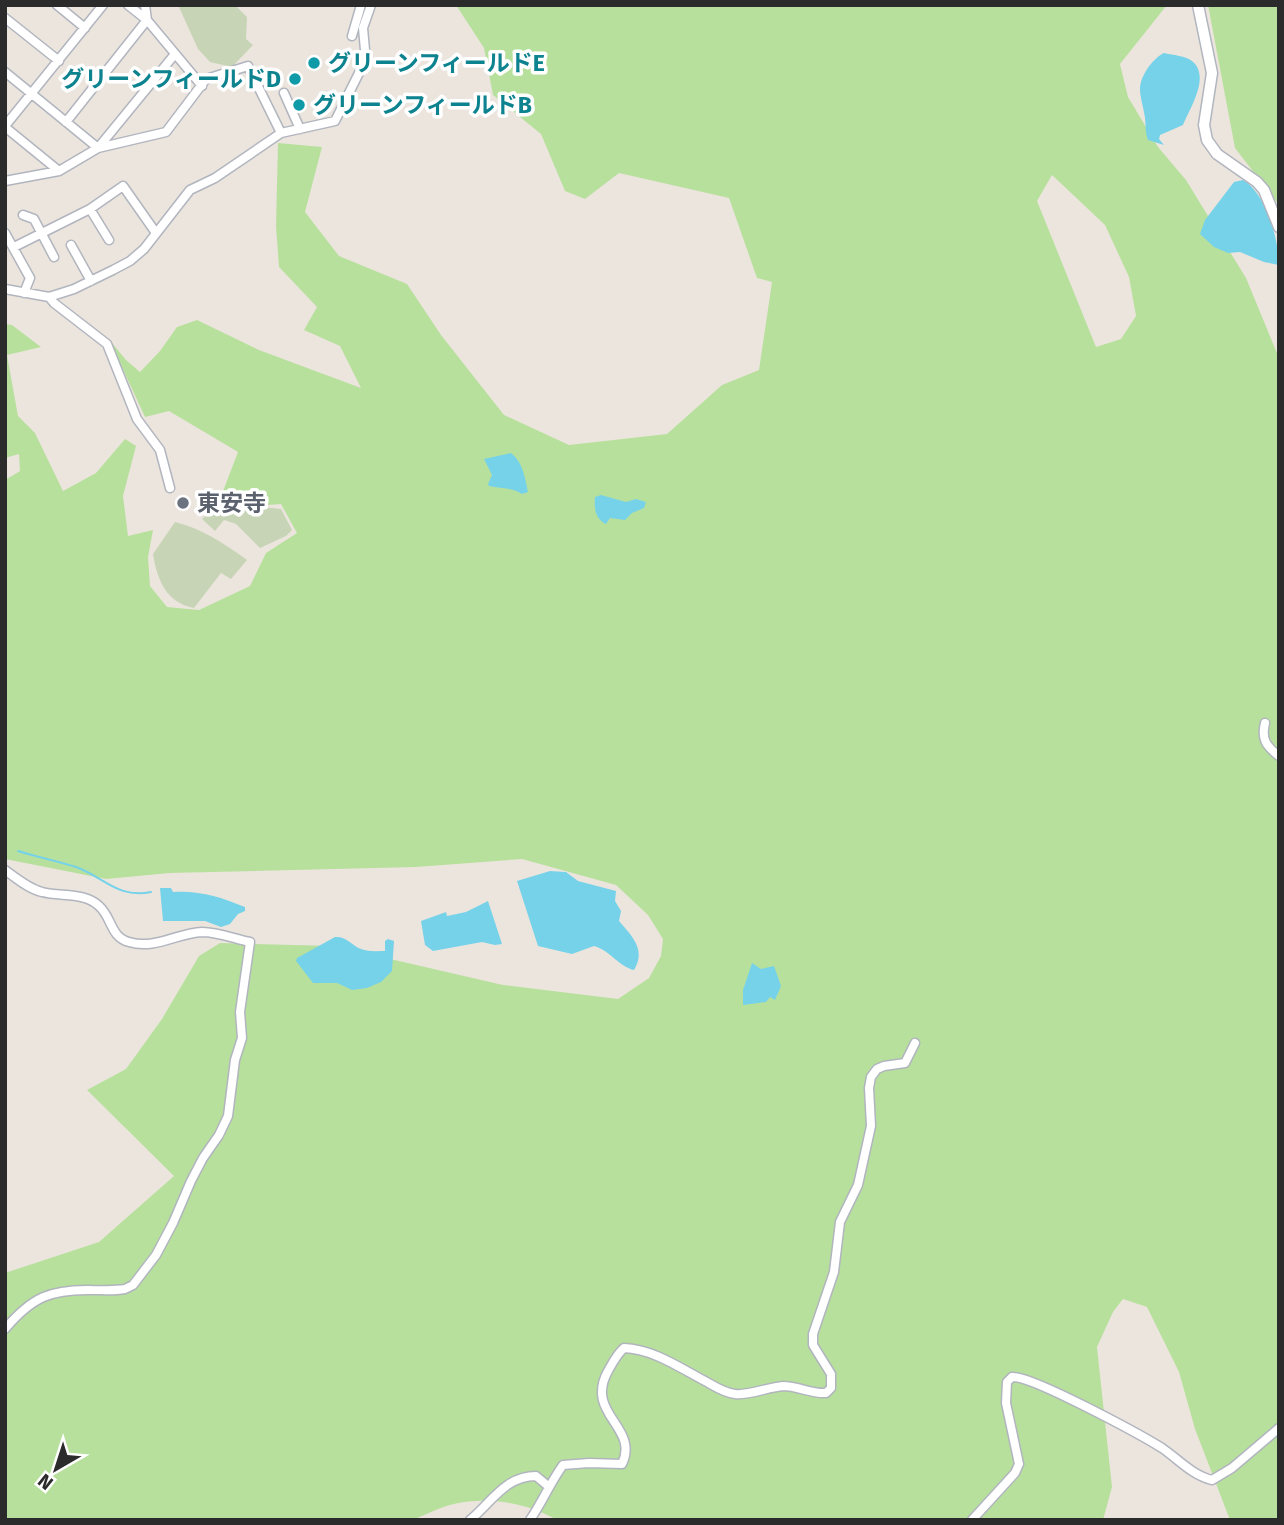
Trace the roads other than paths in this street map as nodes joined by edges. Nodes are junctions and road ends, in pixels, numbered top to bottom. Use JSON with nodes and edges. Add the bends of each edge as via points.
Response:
{"nodes":[{"id":1,"x":57,"y":5,"type":"edge"},
{"id":2,"x":103,"y":5,"type":"edge"},
{"id":3,"x":128,"y":5,"type":"edge"},
{"id":4,"x":145,"y":5,"type":"edge"},
{"id":5,"x":361,"y":5,"type":"edge"},
{"id":6,"x":371,"y":5,"type":"edge"},
{"id":7,"x":1198,"y":5,"type":"edge"},
{"id":8,"x":5,"y":18,"type":"edge"},
{"id":9,"x":147,"y":20,"type":"junction"},
{"id":10,"x":85,"y":28,"type":"junction"},
{"id":11,"x":352,"y":36,"type":"dead end"},
{"id":12,"x":175,"y":54,"type":"junction"},
{"id":13,"x":59,"y":61,"type":"junction"},
{"id":14,"x":5,"y":72,"type":"edge"},
{"id":15,"x":202,"y":86,"type":"junction"},
{"id":16,"x":284,"y":93,"type":"dead end"},
{"id":17,"x":32,"y":94,"type":"junction"},
{"id":18,"x":66,"y":122,"type":"junction"},
{"id":19,"x":5,"y":127,"type":"edge"},
{"id":20,"x":299,"y":129,"type":"junction"},
{"id":21,"x":281,"y":133,"type":"junction"},
{"id":22,"x":98,"y":148,"type":"junction"},
{"id":23,"x":59,"y":172,"type":"junction"},
{"id":24,"x":5,"y":181,"type":"edge"},
{"id":25,"x":90,"y":209,"type":"junction"},
{"id":26,"x":23,"y":215,"type":"dead end"},
{"id":27,"x":1279,"y":227,"type":"edge"},
{"id":28,"x":5,"y":233,"type":"edge"},
{"id":29,"x":41,"y":233,"type":"junction"},
{"id":30,"x":156,"y":233,"type":"junction"},
{"id":31,"x":108,"y":240,"type":"dead end"},
{"id":32,"x":71,"y":245,"type":"dead end"},
{"id":33,"x":14,"y":247,"type":"junction"},
{"id":34,"x":54,"y":257,"type":"dead end"},
{"id":35,"x":91,"y":281,"type":"junction"},
{"id":36,"x":5,"y":289,"type":"edge"},
{"id":37,"x":24,"y":293,"type":"junction"},
{"id":38,"x":49,"y":297,"type":"junction"},
{"id":39,"x":170,"y":488,"type":"dead end"},
{"id":40,"x":1265,"y":723,"type":"dead end"},
{"id":41,"x":1279,"y":756,"type":"edge"},
{"id":42,"x":5,"y":870,"type":"edge"},
{"id":43,"x":915,"y":1043,"type":"dead end"},
{"id":44,"x":5,"y":1329,"type":"edge"},
{"id":45,"x":1279,"y":1428,"type":"edge"},
{"id":46,"x":548,"y":1486,"type":"junction"},
{"id":47,"x":470,"y":1520,"type":"edge"},
{"id":48,"x":530,"y":1520,"type":"edge"},
{"id":49,"x":972,"y":1520,"type":"edge"}],
"edges":[{"from":1,"to":10,"type":"street"},
{"from":2,"to":10,"type":"street"},
{"from":3,"to":9,"type":"street"},
{"from":4,"to":9,"type":"street"},
{"from":5,"to":11,"type":"street"},
{"from":6,"to":20,"type":"street","via":[[363,28],[362,67],[335,121]]},
{"from":7,"to":27,"type":"street","via":[[1212,73],[1204,125],[1207,139],[1217,154],[1264,190]]},
{"from":8,"to":13,"type":"street"},
{"from":9,"to":12,"type":"street"},
{"from":9,"to":18,"type":"street"},
{"from":10,"to":13,"type":"street"},
{"from":12,"to":15,"type":"street"},
{"from":12,"to":22,"type":"street"},
{"from":13,"to":17,"type":"street"},
{"from":14,"to":17,"type":"street"},
{"from":15,"to":21,"type":"street","via":[[206,79],[248,66]]},
{"from":15,"to":22,"type":"street","via":[[166,132]]},
{"from":16,"to":20,"type":"street"},
{"from":17,"to":18,"type":"street"},
{"from":17,"to":19,"type":"street"},
{"from":18,"to":22,"type":"street"},
{"from":19,"to":23,"type":"street"},
{"from":20,"to":21,"type":"street"},
{"from":21,"to":30,"type":"street","via":[[190,190]]},
{"from":22,"to":23,"type":"street"},
{"from":23,"to":24,"type":"street"},
{"from":25,"to":29,"type":"street"},
{"from":25,"to":30,"type":"street","via":[[124,186]]},
{"from":25,"to":31,"type":"street"},
{"from":26,"to":29,"type":"street","via":[[34,219]]},
{"from":28,"to":33,"type":"street"},
{"from":29,"to":33,"type":"street"},
{"from":29,"to":34,"type":"street"},
{"from":30,"to":35,"type":"street","via":[[130,261]]},
{"from":32,"to":35,"type":"street"},
{"from":33,"to":37,"type":"street","via":[[30,278]]},
{"from":35,"to":38,"type":"street"},
{"from":36,"to":37,"type":"street"},
{"from":37,"to":38,"type":"street"},
{"from":38,"to":39,"type":"street","via":[[107,344],[137,419],[160,450]]},
{"from":40,"to":41,"type":"street","via":[[1267,747]]},
{"from":42,"to":44,"type":"street","via":[[41,892],[86,898],[99,905],[112,930],[129,942],[162,943],[178,935],[205,932],[250,942],[240,1012],[242,1038],[234,1060],[228,1116],[156,1255],[125,1289],[57,1291],[27,1305]]},
{"from":43,"to":46,"type":"street","via":[[905,1063],[877,1069],[869,1088],[871,1126],[858,1185],[840,1223],[834,1272],[813,1334],[813,1345],[831,1374],[831,1388],[819,1393],[783,1386],[735,1394],[658,1357],[624,1348],[601,1388],[605,1405],[622,1433],[622,1464],[563,1465]]},
{"from":45,"to":49,"type":"street","via":[[1212,1480],[1131,1430],[1042,1386],[1012,1377],[1007,1382],[1006,1403],[1019,1464]]},
{"from":46,"to":47,"type":"street","via":[[536,1476],[519,1479],[502,1488]]},
{"from":46,"to":48,"type":"street"}]}
